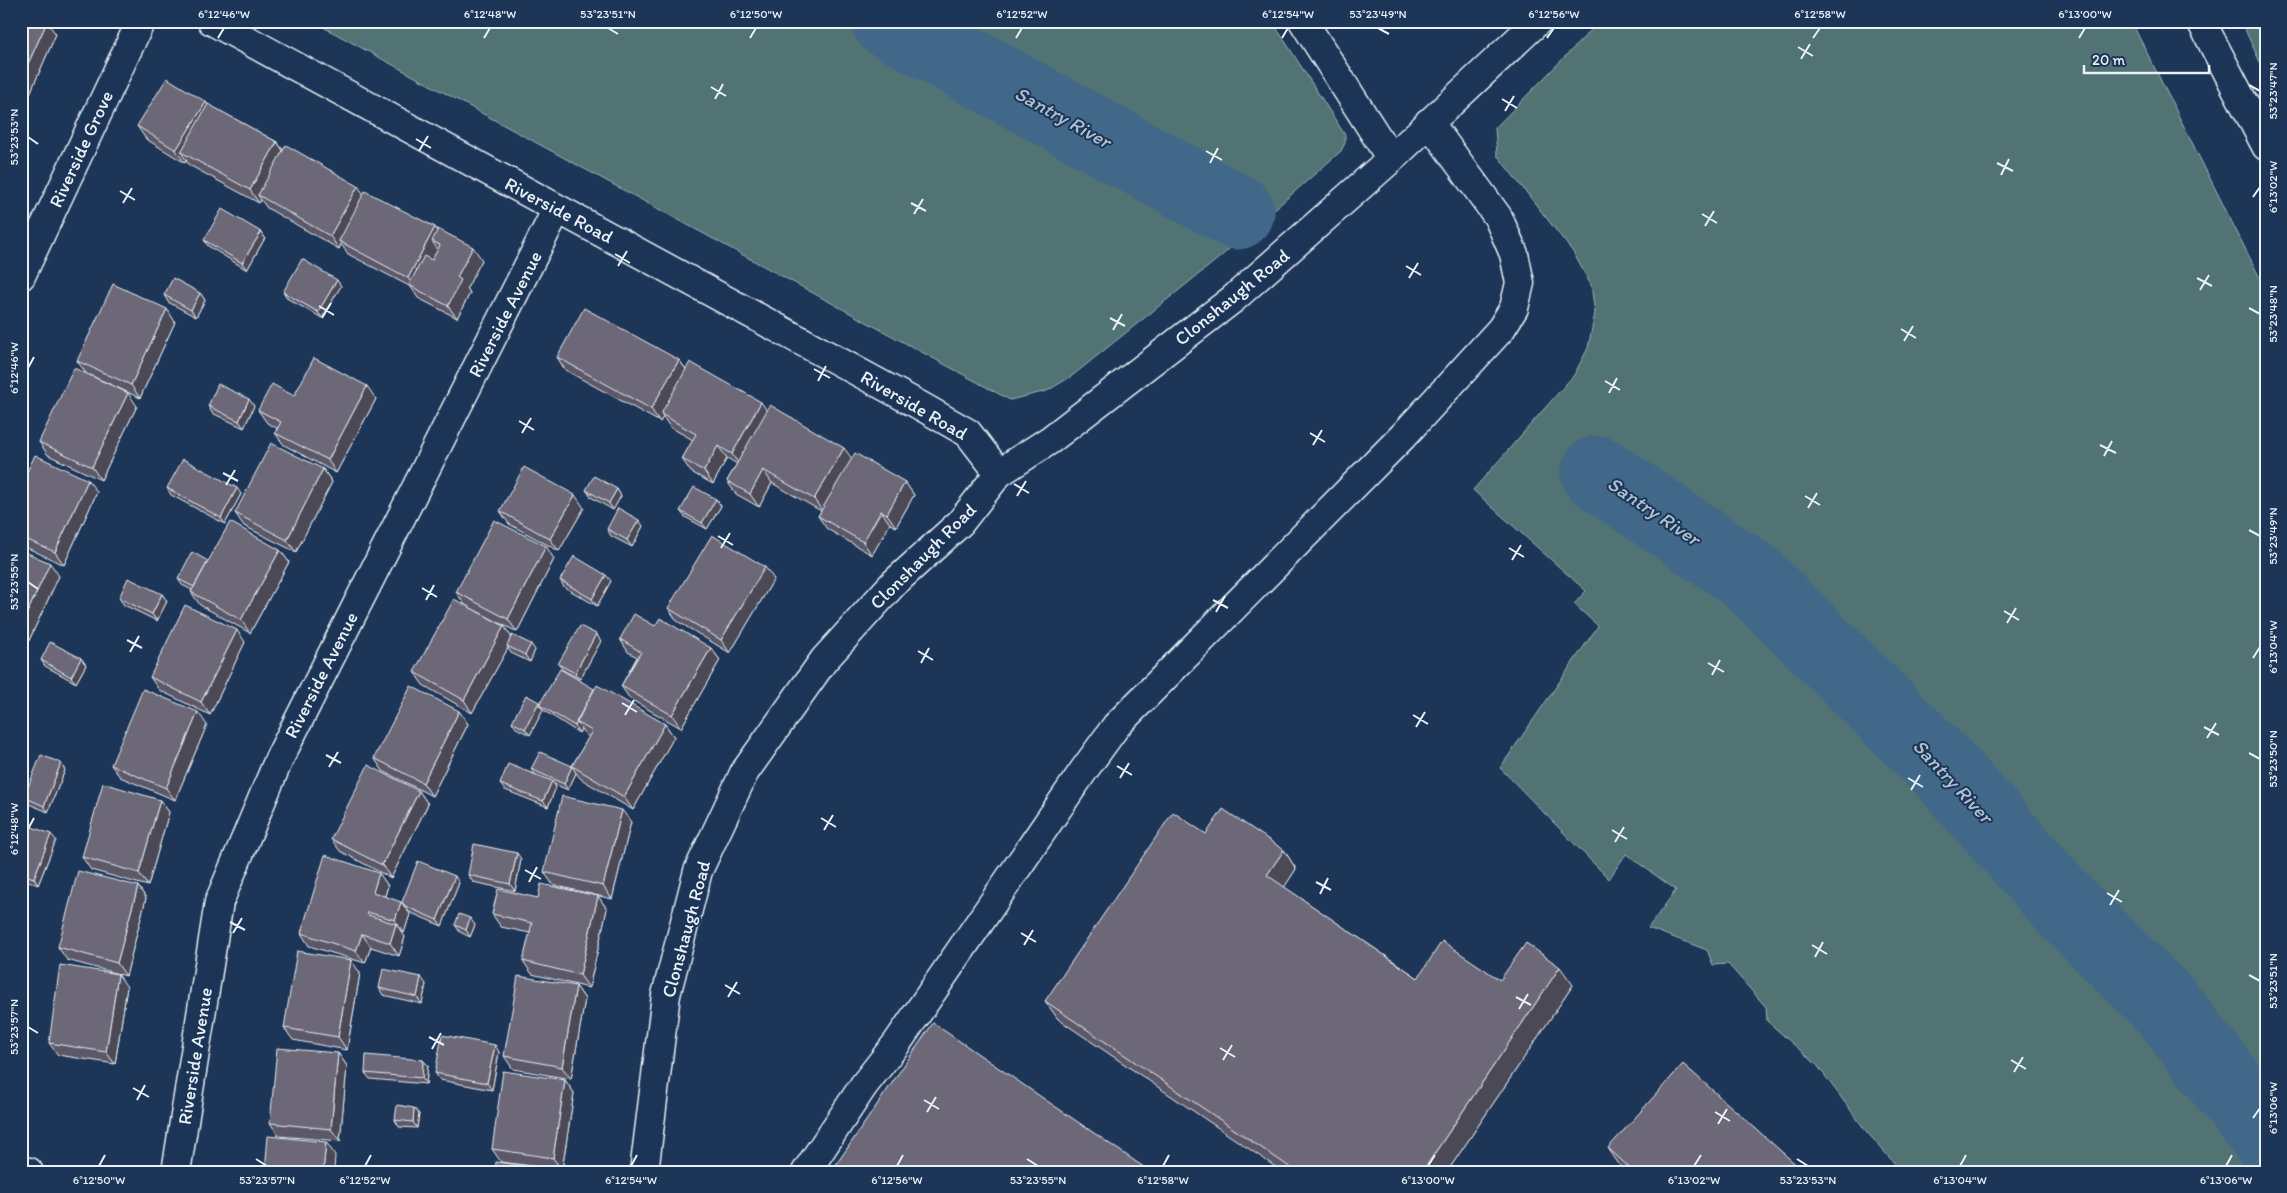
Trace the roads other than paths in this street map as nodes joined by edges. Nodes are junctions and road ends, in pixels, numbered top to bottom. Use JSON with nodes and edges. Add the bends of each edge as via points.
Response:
{"nodes":[{"id":1,"x":141,"y":21,"type":"edge"},
{"id":2,"x":212,"y":21,"type":"edge"},
{"id":3,"x":1303,"y":21,"type":"edge"},
{"id":4,"x":1538,"y":21,"type":"edge"},
{"id":5,"x":2201,"y":21,"type":"edge"},
{"id":6,"x":1429,"y":122,"type":"junction"},
{"id":7,"x":2266,"y":146,"type":"edge"},
{"id":8,"x":1391,"y":159,"type":"junction"},
{"id":9,"x":557,"y":209,"type":"junction"},
{"id":10,"x":21,"y":276,"type":"edge"},
{"id":11,"x":999,"y":473,"type":"junction"},
{"id":12,"x":21,"y":1171,"type":"edge"},
{"id":13,"x":29,"y":1172,"type":"edge"},
{"id":14,"x":176,"y":1172,"type":"edge"},
{"id":15,"x":644,"y":1172,"type":"edge"},
{"id":16,"x":806,"y":1172,"type":"edge"}],
"edges":[{"from":1,"to":10,"type":"street","name":"Riverside Grove"},
{"from":2,"to":9,"type":"street","name":"Riverside Road"},
{"from":3,"to":8,"type":"street"},
{"from":4,"to":6,"type":"street","name":"Clonshaugh Road"},
{"from":5,"to":7,"type":"street"},
{"from":6,"to":8,"type":"street","name":"Clonshaugh Road"},
{"from":6,"to":16,"type":"street","via":[[1498,217],[1514,254],[1520,283],[1514,308],[1501,329],[1403,436],[1116,726]]},
{"from":8,"to":11,"type":"street","name":"Clonshaugh Road","via":[[1233,299],[1050,440]]},
{"from":9,"to":11,"type":"street","name":"Riverside Road","via":[[968,434]]},
{"from":9,"to":14,"type":"street","name":"Riverside Avenue","via":[[278,759],[219,902]]},
{"from":11,"to":15,"type":"street","name":"Clonshaugh Road","via":[[960,523],[892,584],[824,660],[744,773],[698,872],[666,995]]},
{"from":12,"to":13,"type":"street"}]}
